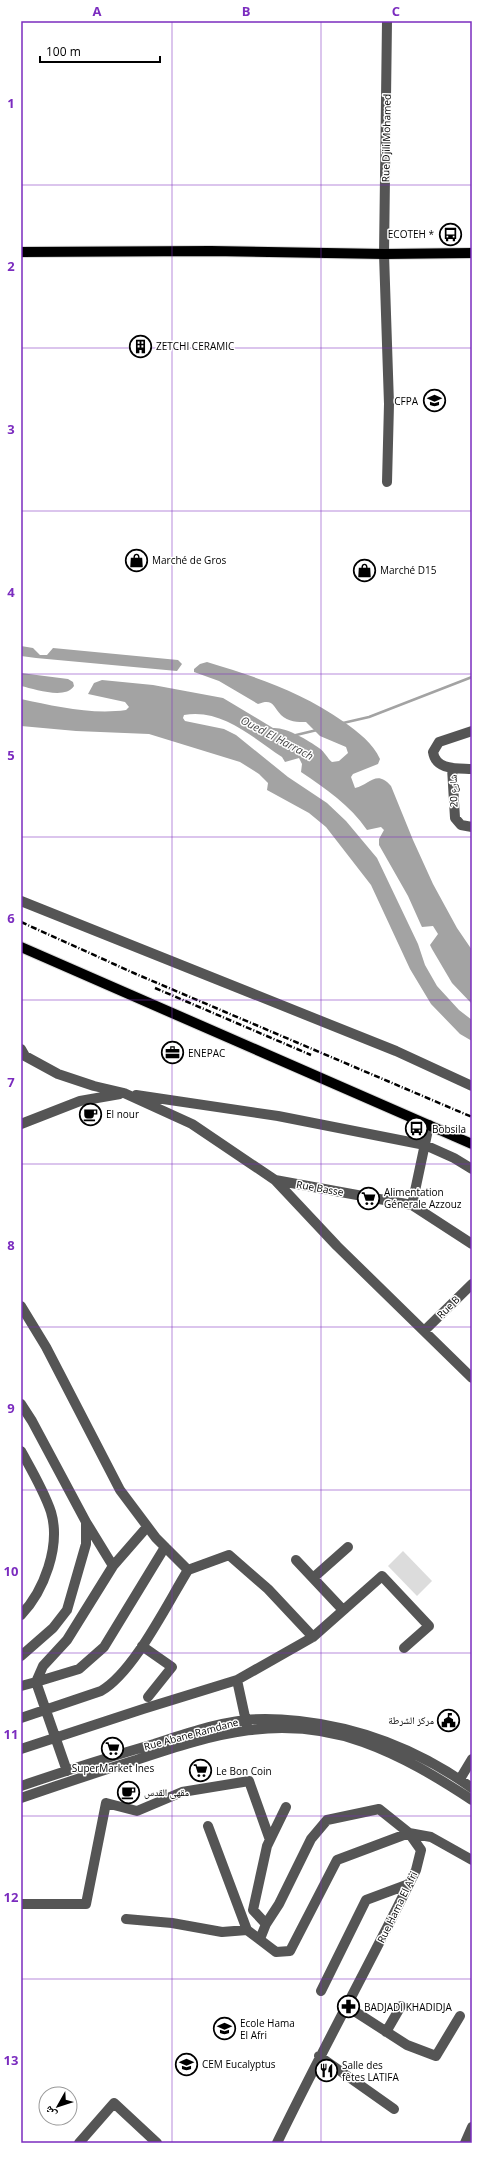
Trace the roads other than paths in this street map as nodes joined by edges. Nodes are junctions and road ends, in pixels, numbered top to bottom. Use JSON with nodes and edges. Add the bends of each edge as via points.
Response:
{"nodes":[{"id":1,"x":387,"y":21,"type":"edge"},
{"id":2,"x":21,"y":252,"type":"edge"},
{"id":3,"x":472,"y":253,"type":"edge"},
{"id":4,"x":384,"y":254,"type":"junction"},
{"id":5,"x":387,"y":482,"type":"dead end"},
{"id":6,"x":472,"y":731,"type":"edge"},
{"id":7,"x":452,"y":768,"type":"junction"},
{"id":8,"x":472,"y":769,"type":"edge"},
{"id":9,"x":472,"y":827,"type":"edge"},
{"id":10,"x":21,"y":901,"type":"edge"},
{"id":11,"x":21,"y":947,"type":"edge"},
{"id":12,"x":21,"y":1049,"type":"edge"},
{"id":13,"x":472,"y":1086,"type":"edge"},
{"id":14,"x":124,"y":1093,"type":"junction"},
{"id":15,"x":21,"y":1124,"type":"edge"},
{"id":16,"x":429,"y":1125,"type":"junction"},
{"id":17,"x":472,"y":1144,"type":"edge"},
{"id":18,"x":425,"y":1145,"type":"junction"},
{"id":19,"x":472,"y":1169,"type":"edge"},
{"id":20,"x":275,"y":1180,"type":"junction"},
{"id":21,"x":412,"y":1206,"type":"junction"},
{"id":22,"x":472,"y":1244,"type":"edge"},
{"id":23,"x":472,"y":1284,"type":"edge"},
{"id":24,"x":21,"y":1306,"type":"edge"},
{"id":25,"x":424,"y":1331,"type":"junction"},
{"id":26,"x":472,"y":1378,"type":"edge"},
{"id":27,"x":21,"y":1404,"type":"edge"},
{"id":28,"x":21,"y":1451,"type":"edge"},
{"id":29,"x":86,"y":1522,"type":"junction"},
{"id":30,"x":147,"y":1526,"type":"junction"},
{"id":31,"x":165,"y":1547,"type":"junction"},
{"id":32,"x":348,"y":1547,"type":"dead end"},
{"id":33,"x":296,"y":1560,"type":"dead end"},
{"id":34,"x":113,"y":1566,"type":"junction"},
{"id":35,"x":188,"y":1570,"type":"junction"},
{"id":36,"x":313,"y":1578,"type":"junction"},
{"id":37,"x":343,"y":1610,"type":"junction"},
{"id":38,"x":21,"y":1615,"type":"edge"},
{"id":39,"x":313,"y":1638,"type":"junction"},
{"id":40,"x":142,"y":1646,"type":"junction"},
{"id":41,"x":404,"y":1648,"type":"dead end"},
{"id":42,"x":21,"y":1656,"type":"edge"},
{"id":43,"x":237,"y":1680,"type":"junction"},
{"id":44,"x":36,"y":1682,"type":"junction"},
{"id":45,"x":21,"y":1686,"type":"edge"},
{"id":46,"x":148,"y":1697,"type":"dead end"},
{"id":47,"x":46,"y":1709,"type":"junction"},
{"id":48,"x":21,"y":1718,"type":"edge"},
{"id":49,"x":247,"y":1725,"type":"junction"},
{"id":50,"x":56,"y":1738,"type":"junction"},
{"id":51,"x":21,"y":1749,"type":"edge"},
{"id":52,"x":472,"y":1759,"type":"edge"},
{"id":53,"x":67,"y":1771,"type":"junction"},
{"id":54,"x":460,"y":1779,"type":"junction"},
{"id":55,"x":21,"y":1786,"type":"edge"},
{"id":56,"x":472,"y":1788,"type":"edge"},
{"id":57,"x":21,"y":1798,"type":"edge"},
{"id":58,"x":472,"y":1800,"type":"edge"},
{"id":59,"x":286,"y":1807,"type":"dead end"},
{"id":60,"x":208,"y":1826,"type":"dead end"},
{"id":61,"x":409,"y":1833,"type":"junction"},
{"id":62,"x":270,"y":1840,"type":"junction"},
{"id":63,"x":472,"y":1860,"type":"edge"},
{"id":64,"x":409,"y":1884,"type":"junction"},
{"id":65,"x":21,"y":1904,"type":"edge"},
{"id":66,"x":126,"y":1919,"type":"dead end"},
{"id":67,"x":266,"y":1924,"type":"junction"},
{"id":68,"x":248,"y":1930,"type":"junction"},
{"id":69,"x":260,"y":1940,"type":"junction"},
{"id":70,"x":321,"y":1991,"type":"dead end"},
{"id":71,"x":401,"y":2006,"type":"dead end"},
{"id":72,"x":348,"y":2007,"type":"junction"},
{"id":73,"x":460,"y":2016,"type":"dead end"},
{"id":74,"x":386,"y":2032,"type":"junction"},
{"id":75,"x":319,"y":2056,"type":"junction"},
{"id":76,"x":394,"y":2109,"type":"dead end"},
{"id":77,"x":472,"y":2127,"type":"edge"},
{"id":78,"x":78,"y":2143,"type":"edge"},
{"id":79,"x":158,"y":2143,"type":"edge"},
{"id":80,"x":277,"y":2143,"type":"edge"},
{"id":81,"x":465,"y":2143,"type":"edge"}],
"edges":[{"from":1,"to":4,"type":"street","name":"Rue Djili Mohamed"},
{"from":2,"to":4,"type":"main road","via":[[211,251]]},
{"from":3,"to":4,"type":"main road"},
{"from":4,"to":5,"type":"street","name":"Rue Djili Mohamed","via":[[389,404]]},
{"from":6,"to":7,"type":"street","via":[[439,742],[434,748],[434,756],[438,763]]},
{"from":7,"to":8,"type":"street"},
{"from":7,"to":9,"type":"street","name":"شارع 20","via":[[455,818],[461,824]]},
{"from":10,"to":13,"type":"street","via":[[396,1051]]},
{"from":11,"to":16,"type":"main road"},
{"from":12,"to":14,"type":"street","via":[[25,1056],[58,1074]]},
{"from":14,"to":15,"type":"street","via":[[80,1101]]},
{"from":14,"to":18,"type":"street","via":[[278,1116]]},
{"from":14,"to":20,"type":"street","via":[[192,1124]]},
{"from":16,"to":17,"type":"main road"},
{"from":16,"to":18,"type":"street"},
{"from":18,"to":19,"type":"street"},
{"from":18,"to":21,"type":"street"},
{"from":20,"to":21,"type":"street","name":"Rue Basse"},
{"from":20,"to":25,"type":"street","via":[[337,1246]]},
{"from":21,"to":22,"type":"street","name":"Rue Basse"},
{"from":23,"to":25,"type":"street","name":"Rue B"},
{"from":24,"to":30,"type":"street","via":[[46,1347],[120,1490]]},
{"from":25,"to":26,"type":"street"},
{"from":27,"to":29,"type":"street"},
{"from":28,"to":38,"type":"street","via":[[49,1507],[53,1531],[45,1578],[37,1596]]},
{"from":29,"to":34,"type":"street"},
{"from":29,"to":42,"type":"street","via":[[86,1544],[67,1610],[53,1628]]},
{"from":30,"to":31,"type":"street"},
{"from":30,"to":34,"type":"street"},
{"from":31,"to":35,"type":"street"},
{"from":31,"to":44,"type":"street","via":[[104,1647],[79,1669]]},
{"from":32,"to":36,"type":"street"},
{"from":33,"to":36,"type":"street"},
{"from":34,"to":44,"type":"street","via":[[67,1640],[43,1666]]},
{"from":35,"to":39,"type":"street","via":[[229,1555],[268,1589]]},
{"from":35,"to":40,"type":"street"},
{"from":36,"to":37,"type":"street"},
{"from":37,"to":39,"type":"street"},
{"from":37,"to":41,"type":"street","via":[[382,1576],[429,1626]]},
{"from":39,"to":43,"type":"street"},
{"from":40,"to":46,"type":"street","via":[[172,1667]]},
{"from":40,"to":47,"type":"street","via":[[113,1684],[101,1691]]},
{"from":43,"to":49,"type":"street"},
{"from":43,"to":50,"type":"street"},
{"from":44,"to":45,"type":"street"},
{"from":44,"to":47,"type":"street"},
{"from":47,"to":48,"type":"street"},
{"from":47,"to":50,"type":"street"},
{"from":49,"to":53,"type":"street","name":"Rue Abane Ramdane","via":[[194,1731]]},
{"from":49,"to":54,"type":"street","name":"Rue Abane Ramdane","via":[[280,1719],[332,1725],[357,1731],[384,1739],[410,1751]]},
{"from":49,"to":57,"type":"street"},
{"from":49,"to":58,"type":"street","via":[[296,1729],[362,1742],[411,1763]]},
{"from":50,"to":51,"type":"street"},
{"from":50,"to":53,"type":"street"},
{"from":52,"to":54,"type":"street"},
{"from":53,"to":55,"type":"street","name":"Rue Abane Ramdane"},
{"from":54,"to":56,"type":"street","name":"Rue Abane Ramdane"},
{"from":59,"to":62,"type":"street"},
{"from":60,"to":68,"type":"street"},
{"from":61,"to":63,"type":"street","via":[[431,1837]]},
{"from":61,"to":64,"type":"street","name":"Rue Hama El Afri","via":[[421,1850]]},
{"from":61,"to":67,"type":"street","via":[[379,1809],[327,1820],[311,1839],[279,1904]]},
{"from":61,"to":69,"type":"street","via":[[337,1860],[290,1951],[276,1952]]},
{"from":62,"to":65,"type":"street","via":[[249,1780],[182,1792],[137,1811],[106,1803],[86,1904]]},
{"from":62,"to":67,"type":"street","via":[[253,1910]]},
{"from":64,"to":70,"type":"street","via":[[366,1900]]},
{"from":64,"to":72,"type":"street","name":"Rue Hama El Afri"},
{"from":66,"to":68,"type":"street","via":[[172,1923],[222,1932]]},
{"from":67,"to":69,"type":"street"},
{"from":68,"to":69,"type":"street"},
{"from":71,"to":74,"type":"street"},
{"from":72,"to":74,"type":"street"},
{"from":72,"to":75,"type":"street","name":"Rue Hama El Afri"},
{"from":73,"to":74,"type":"street","via":[[436,2056],[407,2045]]},
{"from":75,"to":76,"type":"street"},
{"from":75,"to":80,"type":"street","name":"Rue Hama El Afri"},
{"from":77,"to":81,"type":"street"},
{"from":78,"to":79,"type":"street","via":[[114,2103]]}]}
